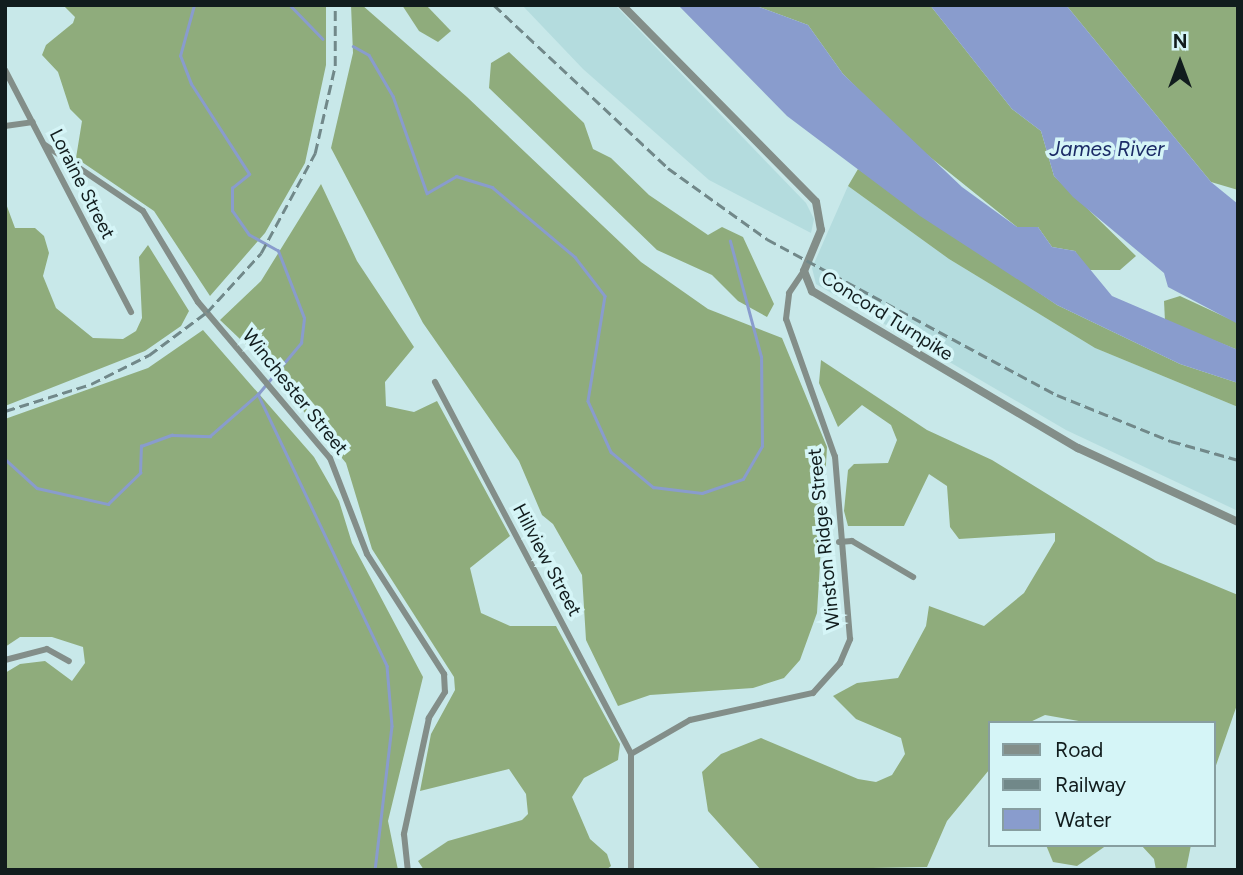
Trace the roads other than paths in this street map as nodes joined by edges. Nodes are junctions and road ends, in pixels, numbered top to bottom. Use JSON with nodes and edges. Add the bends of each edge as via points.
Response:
{"nodes":[{"id":1,"x":622,"y":5,"type":"edge"},
{"id":2,"x":5,"y":70,"type":"edge"},
{"id":3,"x":33,"y":122,"type":"junction"},
{"id":4,"x":5,"y":126,"type":"edge"},
{"id":5,"x":45,"y":145,"type":"junction"},
{"id":6,"x":804,"y":271,"type":"junction"},
{"id":7,"x":131,"y":312,"type":"dead end"},
{"id":8,"x":435,"y":382,"type":"dead end"},
{"id":9,"x":1238,"y":522,"type":"edge"},
{"id":10,"x":839,"y":542,"type":"junction"},
{"id":11,"x":913,"y":577,"type":"dead end"},
{"id":12,"x":5,"y":660,"type":"edge"},
{"id":13,"x":69,"y":661,"type":"dead end"},
{"id":14,"x":631,"y":754,"type":"junction"},
{"id":15,"x":408,"y":870,"type":"edge"},
{"id":16,"x":631,"y":870,"type":"edge"}],
"edges":[{"from":1,"to":6,"type":"street","name":"Concord Turnpike","via":[[816,202],[821,230]]},
{"from":2,"to":3,"type":"street","name":"Loraine Street"},
{"from":3,"to":4,"type":"street"},
{"from":3,"to":5,"type":"street","name":"Loraine Street"},
{"from":5,"to":7,"type":"street","name":"Loraine Street"},
{"from":5,"to":15,"type":"street","name":"Winchester Street","via":[[143,211],[198,302],[272,384],[339,471],[367,554],[444,674],[445,692],[429,718],[404,834]]},
{"from":6,"to":9,"type":"street","name":"Concord Turnpike","via":[[807,286],[825,300],[1041,428]]},
{"from":6,"to":10,"type":"street","name":"Winston Ridge Street","via":[[789,293],[786,319],[835,457]]},
{"from":8,"to":14,"type":"street","name":"Hillview Street"},
{"from":10,"to":11,"type":"street","via":[[852,541]]},
{"from":10,"to":14,"type":"street","name":"Winston Ridge Street","via":[[852,628],[840,663],[825,682],[799,699],[690,720]]},
{"from":12,"to":13,"type":"street","via":[[34,649],[59,652]]},
{"from":14,"to":16,"type":"street"}]}
